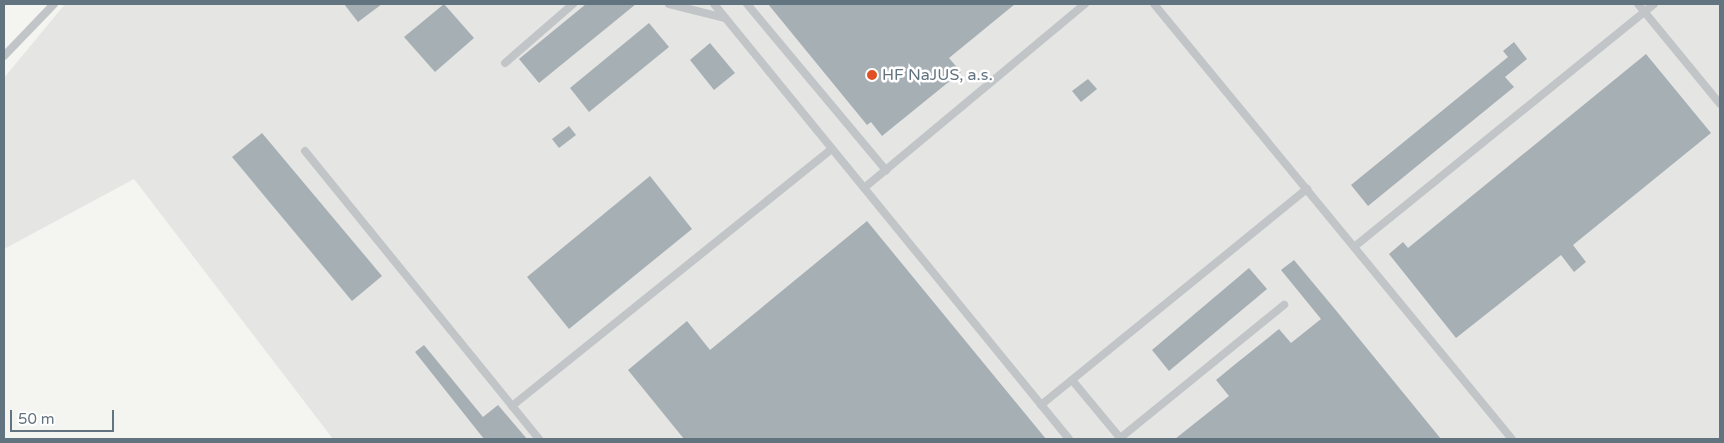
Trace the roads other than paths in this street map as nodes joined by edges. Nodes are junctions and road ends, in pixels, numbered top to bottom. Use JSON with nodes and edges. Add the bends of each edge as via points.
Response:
{"nodes":[{"id":1,"x":54,"y":4,"type":"edge"},
{"id":2,"x":573,"y":4,"type":"edge"},
{"id":3,"x":669,"y":4,"type":"edge"},
{"id":4,"x":714,"y":4,"type":"edge"},
{"id":5,"x":747,"y":4,"type":"edge"},
{"id":6,"x":1085,"y":4,"type":"edge"},
{"id":7,"x":1154,"y":4,"type":"edge"},
{"id":8,"x":1638,"y":4,"type":"edge"},
{"id":9,"x":1654,"y":4,"type":"edge"},
{"id":10,"x":1644,"y":12,"type":"junction"},
{"id":11,"x":725,"y":18,"type":"junction"},
{"id":12,"x":4,"y":56,"type":"edge"},
{"id":13,"x":505,"y":63,"type":"dead end"},
{"id":14,"x":1720,"y":104,"type":"edge"},
{"id":15,"x":832,"y":149,"type":"junction"},
{"id":16,"x":306,"y":151,"type":"dead end"},
{"id":17,"x":886,"y":170,"type":"junction"},
{"id":18,"x":864,"y":188,"type":"junction"},
{"id":19,"x":1307,"y":189,"type":"junction"},
{"id":20,"x":1354,"y":247,"type":"junction"},
{"id":21,"x":1284,"y":305,"type":"dead end"},
{"id":22,"x":1072,"y":380,"type":"junction"},
{"id":23,"x":1041,"y":405,"type":"junction"},
{"id":24,"x":512,"y":406,"type":"junction"},
{"id":25,"x":539,"y":439,"type":"edge"},
{"id":26,"x":1069,"y":439,"type":"edge"},
{"id":27,"x":1120,"y":439,"type":"edge"},
{"id":28,"x":1512,"y":439,"type":"edge"}],
"edges":[{"from":1,"to":12,"type":"lane"},
{"from":2,"to":13,"type":"lane"},
{"from":3,"to":11,"type":"lane"},
{"from":4,"to":11,"type":"lane"},
{"from":5,"to":17,"type":"lane"},
{"from":6,"to":17,"type":"lane"},
{"from":7,"to":19,"type":"lane"},
{"from":8,"to":10,"type":"lane"},
{"from":9,"to":10,"type":"lane"},
{"from":10,"to":14,"type":"lane"},
{"from":10,"to":20,"type":"lane"},
{"from":11,"to":15,"type":"lane"},
{"from":15,"to":18,"type":"lane"},
{"from":15,"to":24,"type":"lane"},
{"from":16,"to":24,"type":"lane"},
{"from":17,"to":18,"type":"lane"},
{"from":18,"to":23,"type":"lane"},
{"from":19,"to":20,"type":"lane"},
{"from":19,"to":22,"type":"lane"},
{"from":20,"to":28,"type":"lane"},
{"from":21,"to":27,"type":"lane"},
{"from":22,"to":23,"type":"lane"},
{"from":22,"to":27,"type":"lane"},
{"from":23,"to":26,"type":"lane"},
{"from":24,"to":25,"type":"lane"}]}
